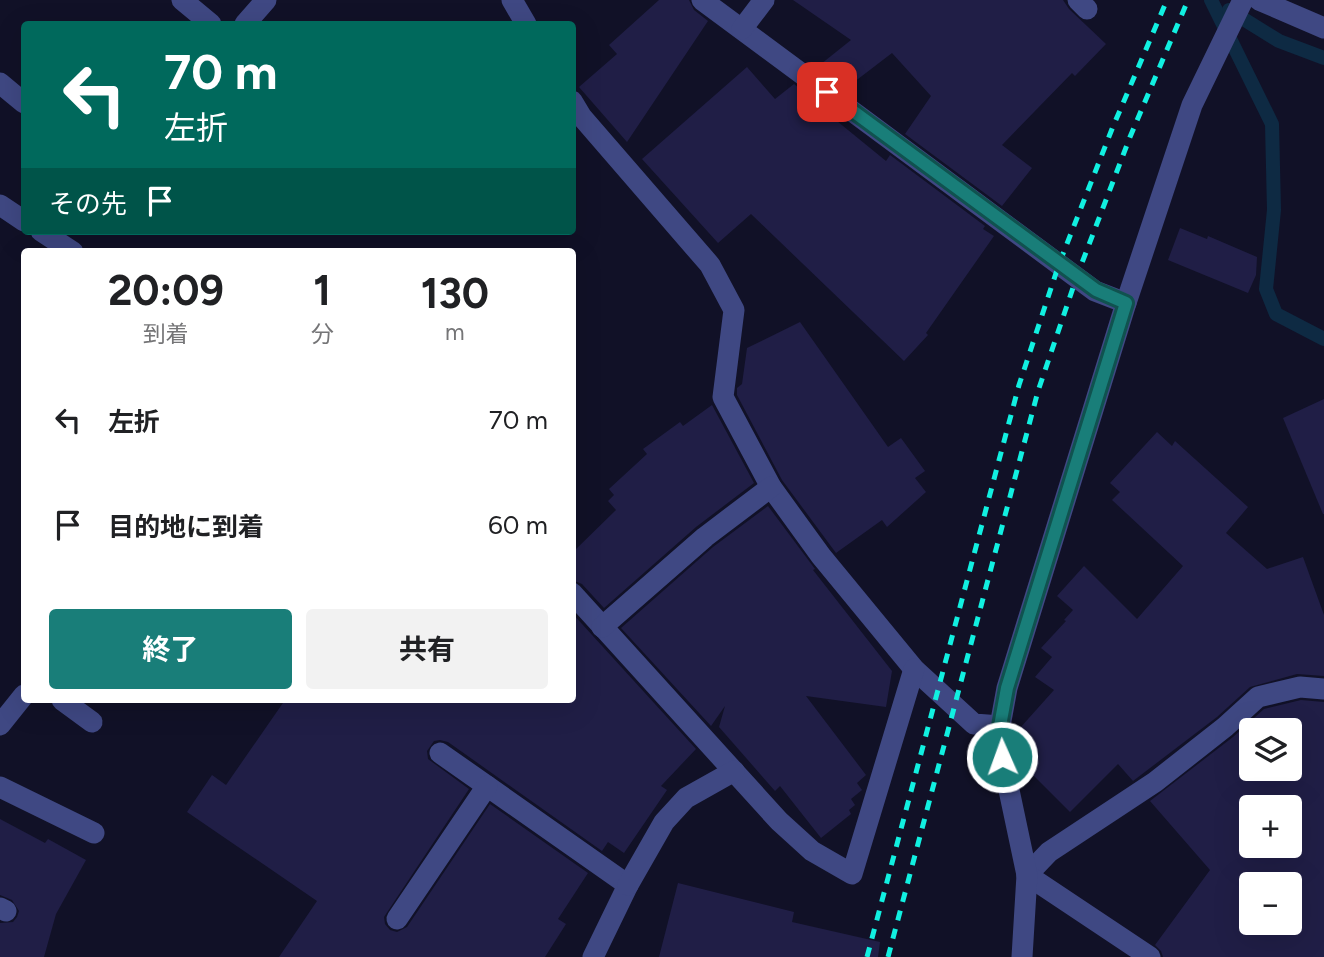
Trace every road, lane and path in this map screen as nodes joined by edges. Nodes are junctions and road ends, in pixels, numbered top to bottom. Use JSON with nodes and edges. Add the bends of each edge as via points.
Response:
{"nodes":[{"id":1,"x":182,"y":0,"type":"edge"},
{"id":2,"x":512,"y":0,"type":"edge"},
{"id":3,"x":702,"y":0,"type":"edge"},
{"id":4,"x":764,"y":0,"type":"edge"},
{"id":5,"x":1243,"y":0,"type":"edge"},
{"id":6,"x":1259,"y":0,"type":"edge"},
{"id":7,"x":207,"y":21,"type":"edge"},
{"id":8,"x":524,"y":21,"type":"edge"},
{"id":9,"x":1324,"y":27,"type":"edge"},
{"id":10,"x":743,"y":29,"type":"junction"},
{"id":11,"x":0,"y":83,"type":"edge"},
{"id":12,"x":21,"y":100,"type":"edge"},
{"id":13,"x":576,"y":108,"type":"edge"},
{"id":14,"x":0,"y":205,"type":"edge"},
{"id":15,"x":21,"y":218,"type":"edge"},
{"id":16,"x":51,"y":235,"type":"edge"},
{"id":17,"x":69,"y":242,"type":"edge"},
{"id":18,"x":1126,"y":303,"type":"junction"},
{"id":19,"x":771,"y":487,"type":"junction"},
{"id":20,"x":576,"y":598,"type":"edge"},
{"id":21,"x":601,"y":627,"type":"junction"},
{"id":22,"x":914,"y":669,"type":"junction"},
{"id":23,"x":1324,"y":690,"type":"edge"},
{"id":24,"x":21,"y":699,"type":"edge"},
{"id":25,"x":66,"y":703,"type":"edge"},
{"id":26,"x":92,"y":722,"type":"dead end"},
{"id":27,"x":0,"y":725,"type":"edge"},
{"id":28,"x":1000,"y":726,"type":"junction"},
{"id":29,"x":440,"y":753,"type":"dead end"},
{"id":30,"x":734,"y":771,"type":"junction"},
{"id":31,"x":0,"y":786,"type":"edge"},
{"id":32,"x":487,"y":786,"type":"junction"},
{"id":33,"x":94,"y":833,"type":"dead end"},
{"id":34,"x":1027,"y":875,"type":"junction"},
{"id":35,"x":628,"y":885,"type":"junction"},
{"id":36,"x":397,"y":919,"type":"dead end"},
{"id":37,"x":593,"y":957,"type":"edge"},
{"id":38,"x":1022,"y":957,"type":"edge"},
{"id":39,"x":1150,"y":957,"type":"edge"}],
"edges":[{"from":1,"to":7,"type":"street"},
{"from":2,"to":8,"type":"street"},
{"from":3,"to":10,"type":"street"},
{"from":4,"to":10,"type":"street"},
{"from":5,"to":18,"type":"street","via":[[1192,105]]},
{"from":6,"to":9,"type":"street"},
{"from":10,"to":18,"type":"street","via":[[1096,290]]},
{"from":11,"to":12,"type":"street"},
{"from":13,"to":19,"type":"street","via":[[710,265],[734,310],[723,397]]},
{"from":14,"to":15,"type":"street"},
{"from":16,"to":17,"type":"street"},
{"from":18,"to":28,"type":"street","via":[[1007,688]]},
{"from":19,"to":21,"type":"street"},
{"from":19,"to":22,"type":"street"},
{"from":20,"to":21,"type":"street"},
{"from":21,"to":30,"type":"street"},
{"from":22,"to":28,"type":"street","via":[[974,724]]},
{"from":22,"to":30,"type":"street","via":[[852,874],[812,851]]},
{"from":23,"to":34,"type":"street","via":[[1300,687],[1258,697],[1155,782],[1049,852]]},
{"from":24,"to":27,"type":"street"},
{"from":25,"to":26,"type":"street"},
{"from":28,"to":34,"type":"street","via":[[1002,757]]},
{"from":29,"to":32,"type":"street"},
{"from":30,"to":35,"type":"street","via":[[686,798],[664,822]]},
{"from":31,"to":33,"type":"street"},
{"from":32,"to":35,"type":"street"},
{"from":32,"to":36,"type":"street"},
{"from":34,"to":38,"type":"street"},
{"from":34,"to":39,"type":"street"},
{"from":35,"to":37,"type":"street"}]}
